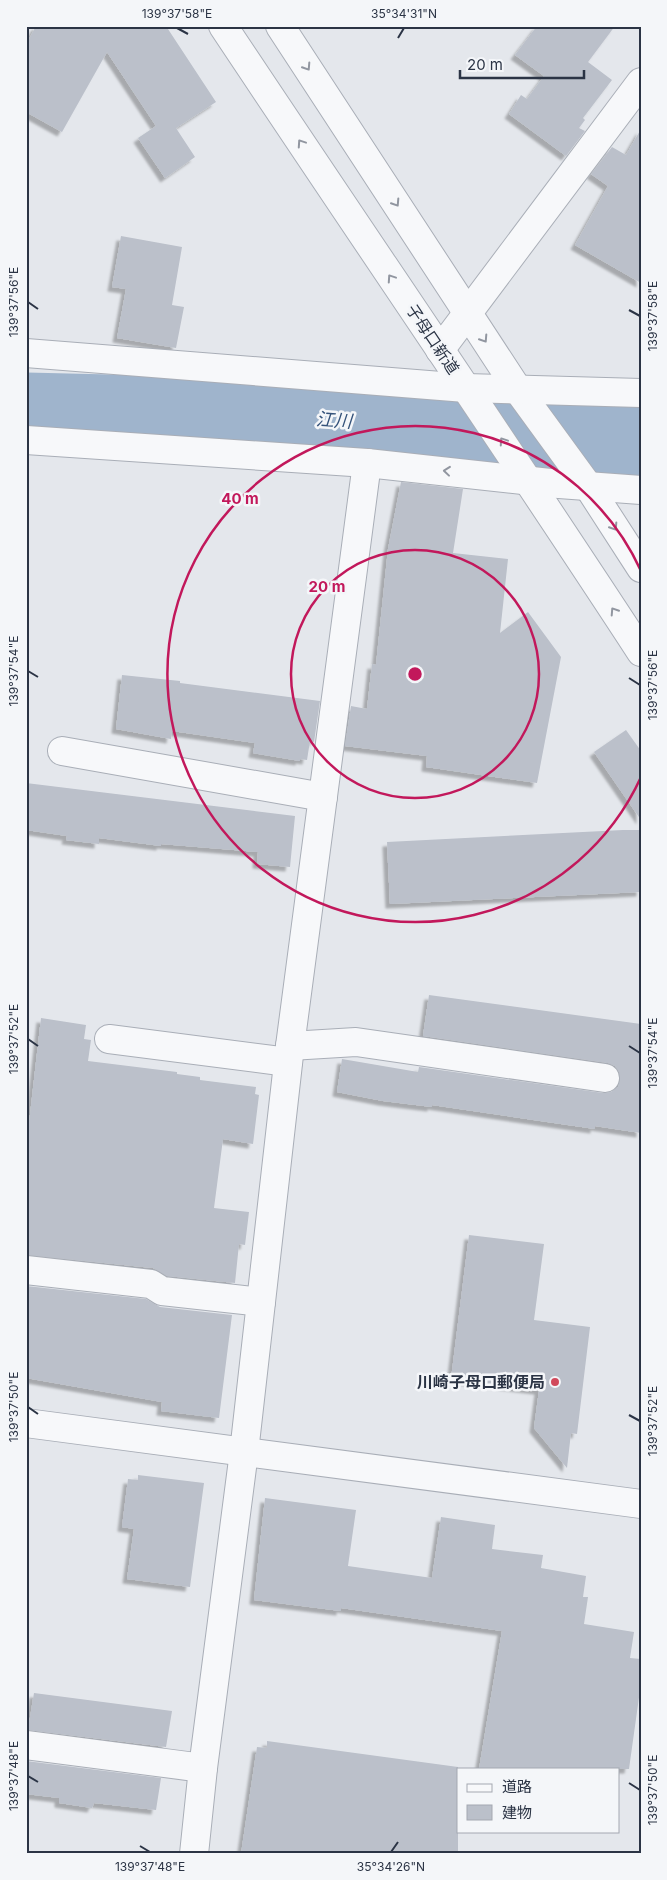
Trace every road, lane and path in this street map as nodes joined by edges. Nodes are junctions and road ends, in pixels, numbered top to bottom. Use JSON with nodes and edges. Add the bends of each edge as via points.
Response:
{"nodes":[{"id":1,"x":223,"y":26,"type":"edge"},
{"id":2,"x":280,"y":26,"type":"edge"},
{"id":3,"x":641,"y":82,"type":"edge"},
{"id":4,"x":468,"y":315,"type":"junction"},
{"id":5,"x":440,"y":350,"type":"junction"},
{"id":6,"x":26,"y":353,"type":"edge"},
{"id":7,"x":466,"y":388,"type":"junction"},
{"id":8,"x":518,"y":390,"type":"junction"},
{"id":9,"x":641,"y":393,"type":"edge"},
{"id":10,"x":26,"y":440,"type":"edge"},
{"id":11,"x":367,"y":463,"type":"junction"},
{"id":12,"x":530,"y":481,"type":"junction"},
{"id":13,"x":588,"y":486,"type":"junction"},
{"id":14,"x":641,"y":490,"type":"edge"},
{"id":15,"x":641,"y":568,"type":"edge"},
{"id":16,"x":641,"y":652,"type":"edge"},
{"id":17,"x":62,"y":751,"type":"dead end"},
{"id":18,"x":323,"y":797,"type":"junction"},
{"id":19,"x":109,"y":1039,"type":"dead end"},
{"id":20,"x":289,"y":1054,"type":"junction"},
{"id":21,"x":605,"y":1078,"type":"dead end"},
{"id":22,"x":26,"y":1270,"type":"edge"},
{"id":23,"x":261,"y":1302,"type":"junction"},
{"id":24,"x":26,"y":1423,"type":"edge"},
{"id":25,"x":244,"y":1452,"type":"junction"},
{"id":26,"x":641,"y":1504,"type":"edge"},
{"id":27,"x":26,"y":1745,"type":"edge"},
{"id":28,"x":203,"y":1768,"type":"junction"},
{"id":29,"x":194,"y":1854,"type":"edge"}],
"edges":[{"from":5,"to":1,"type":"street","name":"子母口新道","one_way":true},
{"from":2,"to":4,"type":"street","one_way":true},
{"from":3,"to":4,"type":"street"},
{"from":4,"to":5,"type":"street"},
{"from":4,"to":8,"type":"street","one_way":true},
{"from":5,"to":7,"type":"street","name":"子母口新道"},
{"from":6,"to":7,"type":"street"},
{"from":7,"to":8,"type":"street"},
{"from":12,"to":7,"type":"street","name":"子母口新道","one_way":true},
{"from":8,"to":9,"type":"street"},
{"from":8,"to":13,"type":"street"},
{"from":10,"to":11,"type":"street"},
{"from":12,"to":11,"type":"street","one_way":true},
{"from":11,"to":18,"type":"street"},
{"from":12,"to":13,"type":"street"},
{"from":16,"to":12,"type":"street","name":"子母口新道","one_way":true},
{"from":13,"to":14,"type":"street"},
{"from":13,"to":15,"type":"street","one_way":true},
{"from":17,"to":18,"type":"street"},
{"from":18,"to":20,"type":"street"},
{"from":19,"to":20,"type":"street"},
{"from":20,"to":21,"type":"street","via":[[356,1042]]},
{"from":20,"to":23,"type":"street"},
{"from":22,"to":23,"type":"street","via":[[150,1284],[162,1291]]},
{"from":23,"to":25,"type":"street"},
{"from":24,"to":25,"type":"street"},
{"from":25,"to":26,"type":"street"},
{"from":25,"to":28,"type":"street"},
{"from":27,"to":28,"type":"street"},
{"from":28,"to":29,"type":"street"}]}
